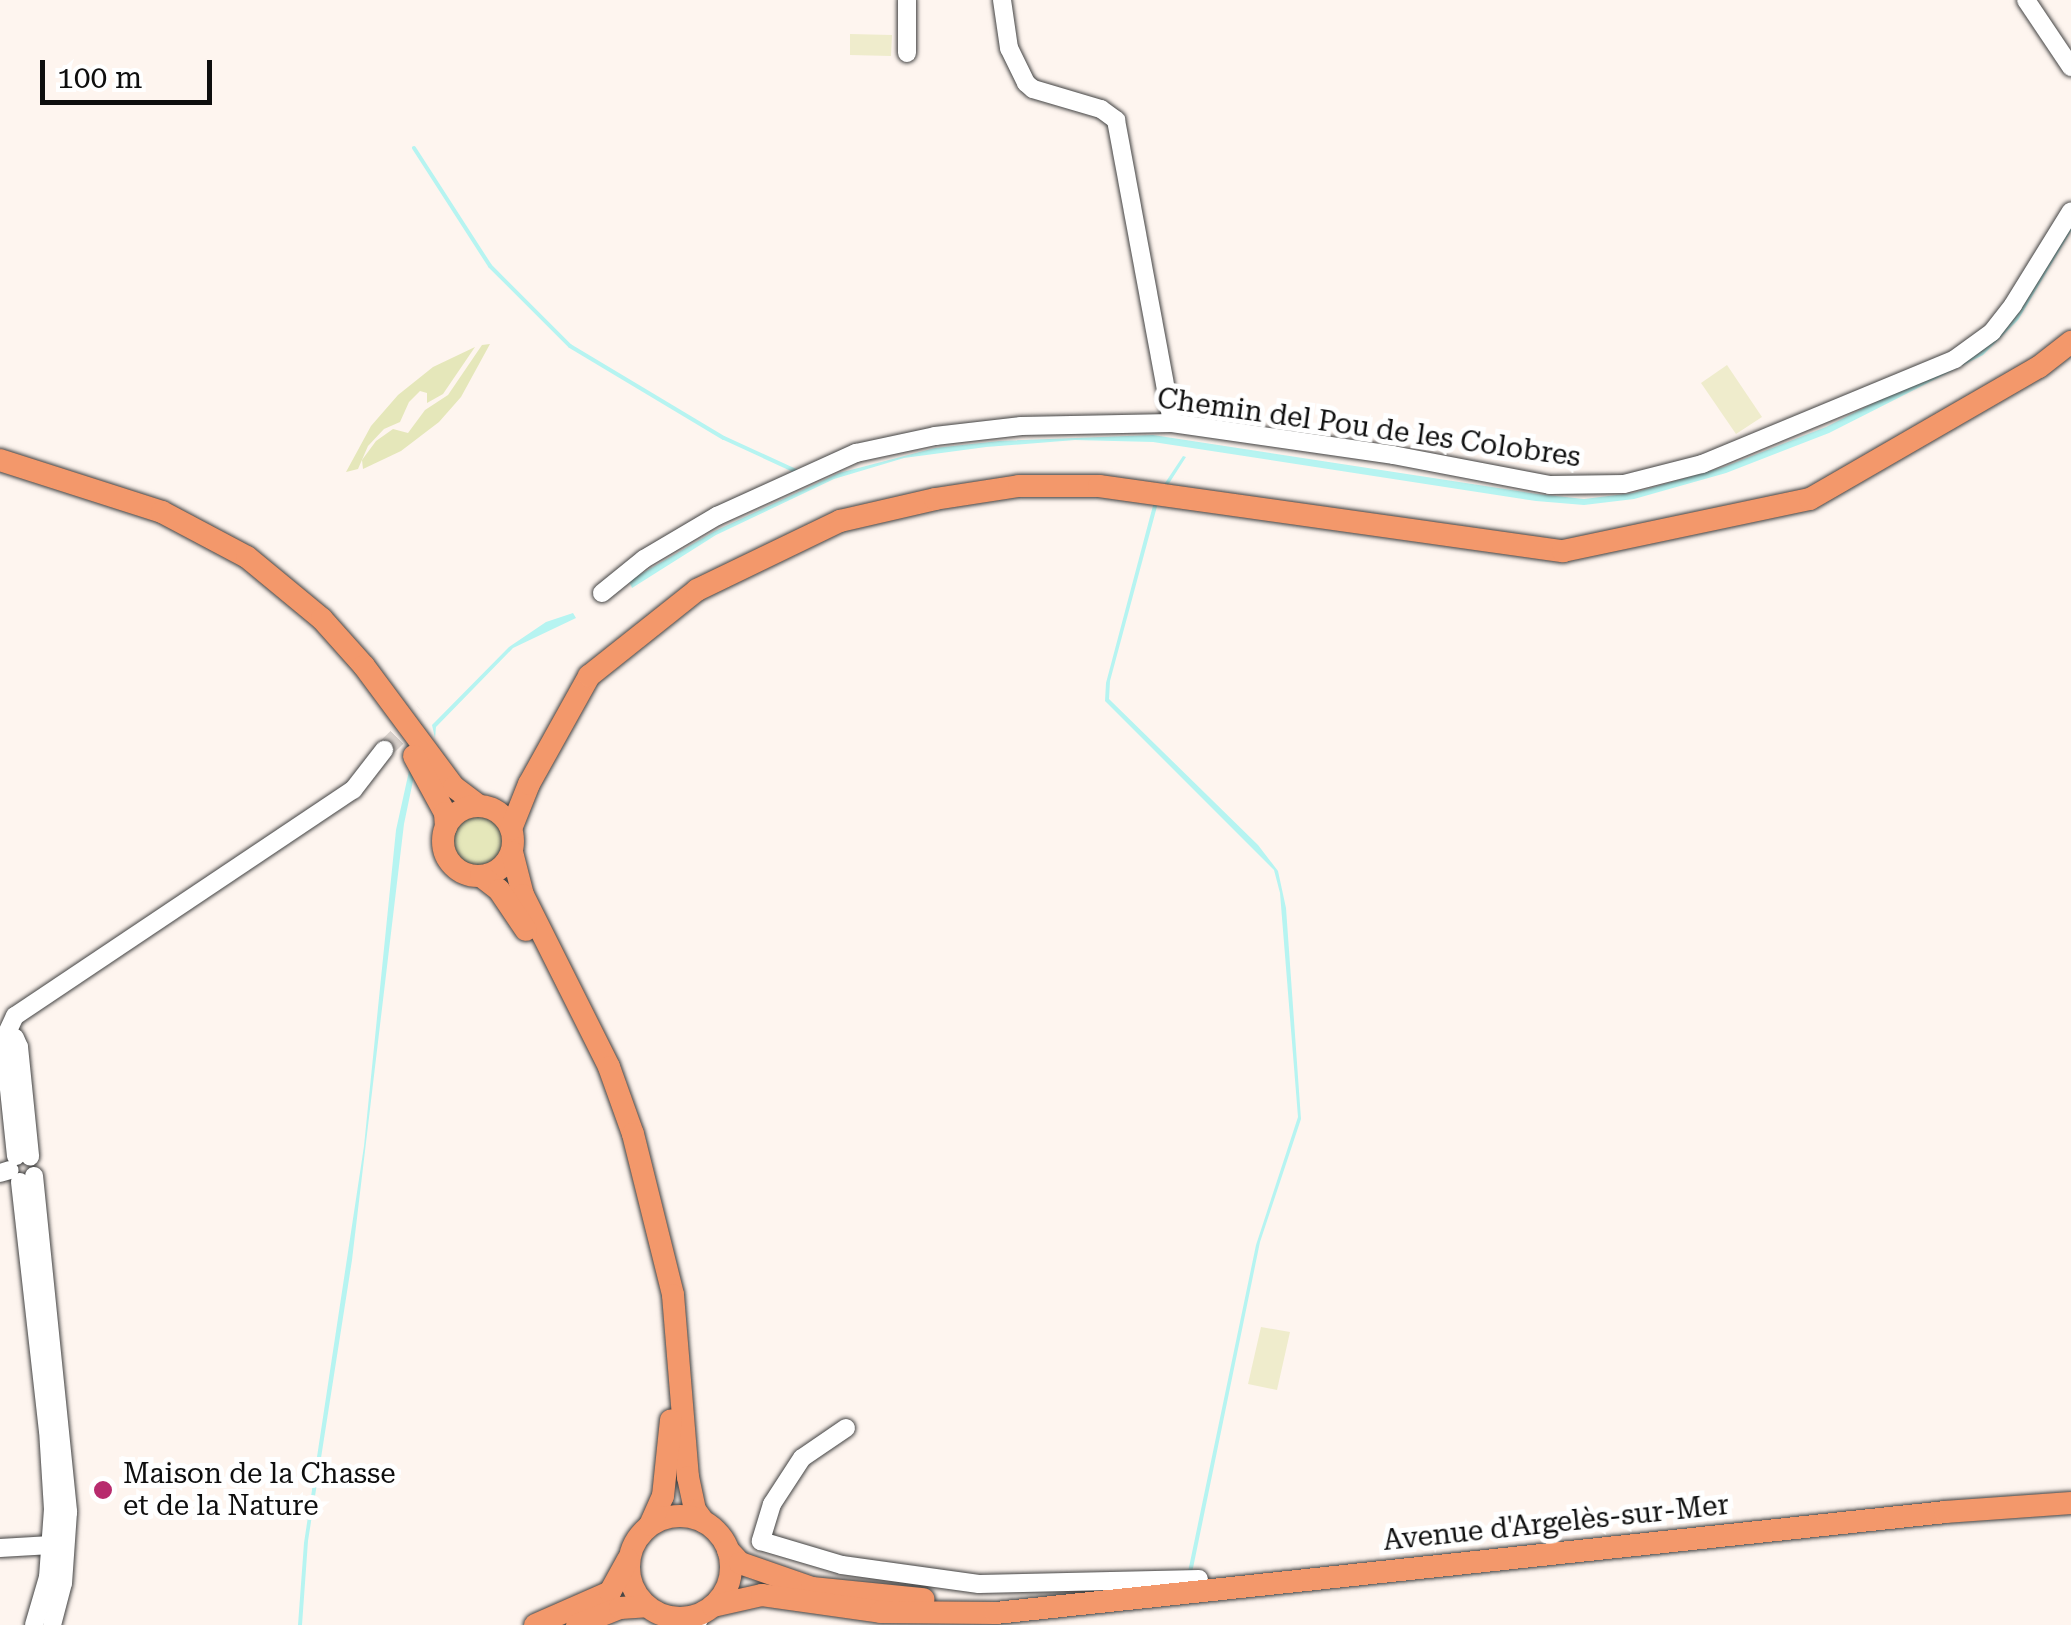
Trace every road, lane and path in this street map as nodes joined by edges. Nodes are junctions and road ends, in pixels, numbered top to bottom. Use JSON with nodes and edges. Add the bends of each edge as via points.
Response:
{"nodes":[{"id":1,"x":908,"y":0,"type":"edge"},
{"id":2,"x":1002,"y":0,"type":"edge"},
{"id":3,"x":2026,"y":0,"type":"edge"},
{"id":4,"x":906,"y":54,"type":"dead end"},
{"id":5,"x":2071,"y":67,"type":"edge"},
{"id":6,"x":2071,"y":212,"type":"edge"},
{"id":7,"x":2071,"y":342,"type":"edge"},
{"id":8,"x":1172,"y":423,"type":"junction"},
{"id":9,"x":0,"y":460,"type":"edge"},
{"id":10,"x":0,"y":472,"type":"edge"},
{"id":11,"x":602,"y":593,"type":"dead end"},
{"id":12,"x":384,"y":750,"type":"tunnel mouth"},
{"id":13,"x":530,"y":784,"type":"junction"},
{"id":14,"x":486,"y":807,"type":"junction"},
{"id":15,"x":446,"y":827,"type":"junction"},
{"id":16,"x":512,"y":840,"type":"junction"},
{"id":17,"x":481,"y":876,"type":"junction"},
{"id":18,"x":2,"y":1036,"type":"edge"},
{"id":19,"x":3,"y":1059,"type":"edge"},
{"id":20,"x":18,"y":1169,"type":"edge"},
{"id":21,"x":846,"y":1428,"type":"dead end"},
{"id":22,"x":2071,"y":1507,"type":"edge"},
{"id":23,"x":704,"y":1521,"type":"junction"},
{"id":24,"x":650,"y":1525,"type":"junction"},
{"id":25,"x":51,"y":1545,"type":"junction"},
{"id":26,"x":0,"y":1548,"type":"edge"},
{"id":27,"x":728,"y":1550,"type":"junction"},
{"id":28,"x":630,"y":1556,"type":"junction"},
{"id":29,"x":1198,"y":1579,"type":"dead end"},
{"id":30,"x":1075,"y":1605,"type":"junction"},
{"id":31,"x":646,"y":1606,"type":"junction"},
{"id":32,"x":704,"y":1615,"type":"edge"},
{"id":33,"x":671,"y":1621,"type":"edge"},
{"id":34,"x":34,"y":1625,"type":"edge"},
{"id":35,"x":52,"y":1625,"type":"edge"},
{"id":36,"x":535,"y":1625,"type":"edge"},
{"id":37,"x":577,"y":1625,"type":"edge"}],
"edges":[{"from":1,"to":4,"type":"street"},
{"from":2,"to":8,"type":"street","via":[[1009,48],[1026,82],[1101,108],[1116,120]]},
{"from":3,"to":5,"type":"street"},
{"from":6,"to":8,"type":"street","name":"Chemin del Pou de les Colobres","via":[[1992,332],[1955,360],[1702,464],[1624,484],[1550,485]]},
{"from":7,"to":13,"type":"main road","via":[[2039,367],[1810,498],[1562,551],[1098,486],[1020,486],[840,521],[697,590],[589,676]]},
{"from":8,"to":11,"type":"street","name":"Chemin del Pou de les Colobres","via":[[1021,426],[856,453],[717,516]]},
{"from":9,"to":14,"type":"main road","via":[[162,512],[247,557],[322,619],[454,786]]},
{"from":10,"to":15,"type":"main road","via":[[156,522],[240,567],[316,630],[384,712],[434,789]]},
{"from":12,"to":18,"type":"street","via":[[353,790],[15,1016]]},
{"from":13,"to":14,"type":"main road","via":[[513,804]]},
{"from":13,"to":16,"type":"main road"},
{"from":14,"to":15,"type":"main road","via":[[459,811]]},
{"from":14,"to":16,"type":"main road"},
{"from":15,"to":17,"type":"main road","via":[[444,847],[453,865]]},
{"from":16,"to":17,"type":"main road","via":[[500,868]]},
{"from":16,"to":23,"type":"main road","via":[[523,895],[609,1067],[643,1169],[673,1295],[690,1497]]},
{"from":17,"to":24,"type":"main road","via":[[513,908],[574,1017],[604,1086],[646,1222],[671,1401],[667,1476]]},
{"from":18,"to":19,"type":"street"},
{"from":18,"to":20,"type":"street","via":[[15,1038],[18,1047]]},
{"from":19,"to":20,"type":"street"},
{"from":20,"to":25,"type":"street","via":[[48,1430]]},
{"from":20,"to":35,"type":"street","via":[[68,1512],[63,1583]]},
{"from":21,"to":29,"type":"street","via":[[802,1458],[772,1504],[761,1540],[872,1571],[979,1584]]},
{"from":22,"to":30,"type":"main road","name":"Avenue d'Argelès-sur-Mer","via":[[1945,1512]]},
{"from":23,"to":24,"type":"main road","via":[[671,1516]]},
{"from":23,"to":27,"type":"main road"},
{"from":24,"to":28,"type":"main road"},
{"from":25,"to":26,"type":"street"},
{"from":25,"to":34,"type":"street"},
{"from":27,"to":30,"type":"main road","name":"Avenue d'Argelès-sur-Mer","via":[[740,1564],[812,1588]]},
{"from":27,"to":32,"type":"main road","via":[[729,1580]]},
{"from":28,"to":31,"type":"main road","via":[[631,1583]]},
{"from":28,"to":36,"type":"main road","via":[[610,1592]]},
{"from":30,"to":32,"type":"main road","name":"Avenue d'Argelès-sur-Mer","via":[[881,1612],[762,1595]]},
{"from":31,"to":33,"type":"main road"},
{"from":31,"to":37,"type":"main road"},
{"from":32,"to":33,"type":"main road"}]}
